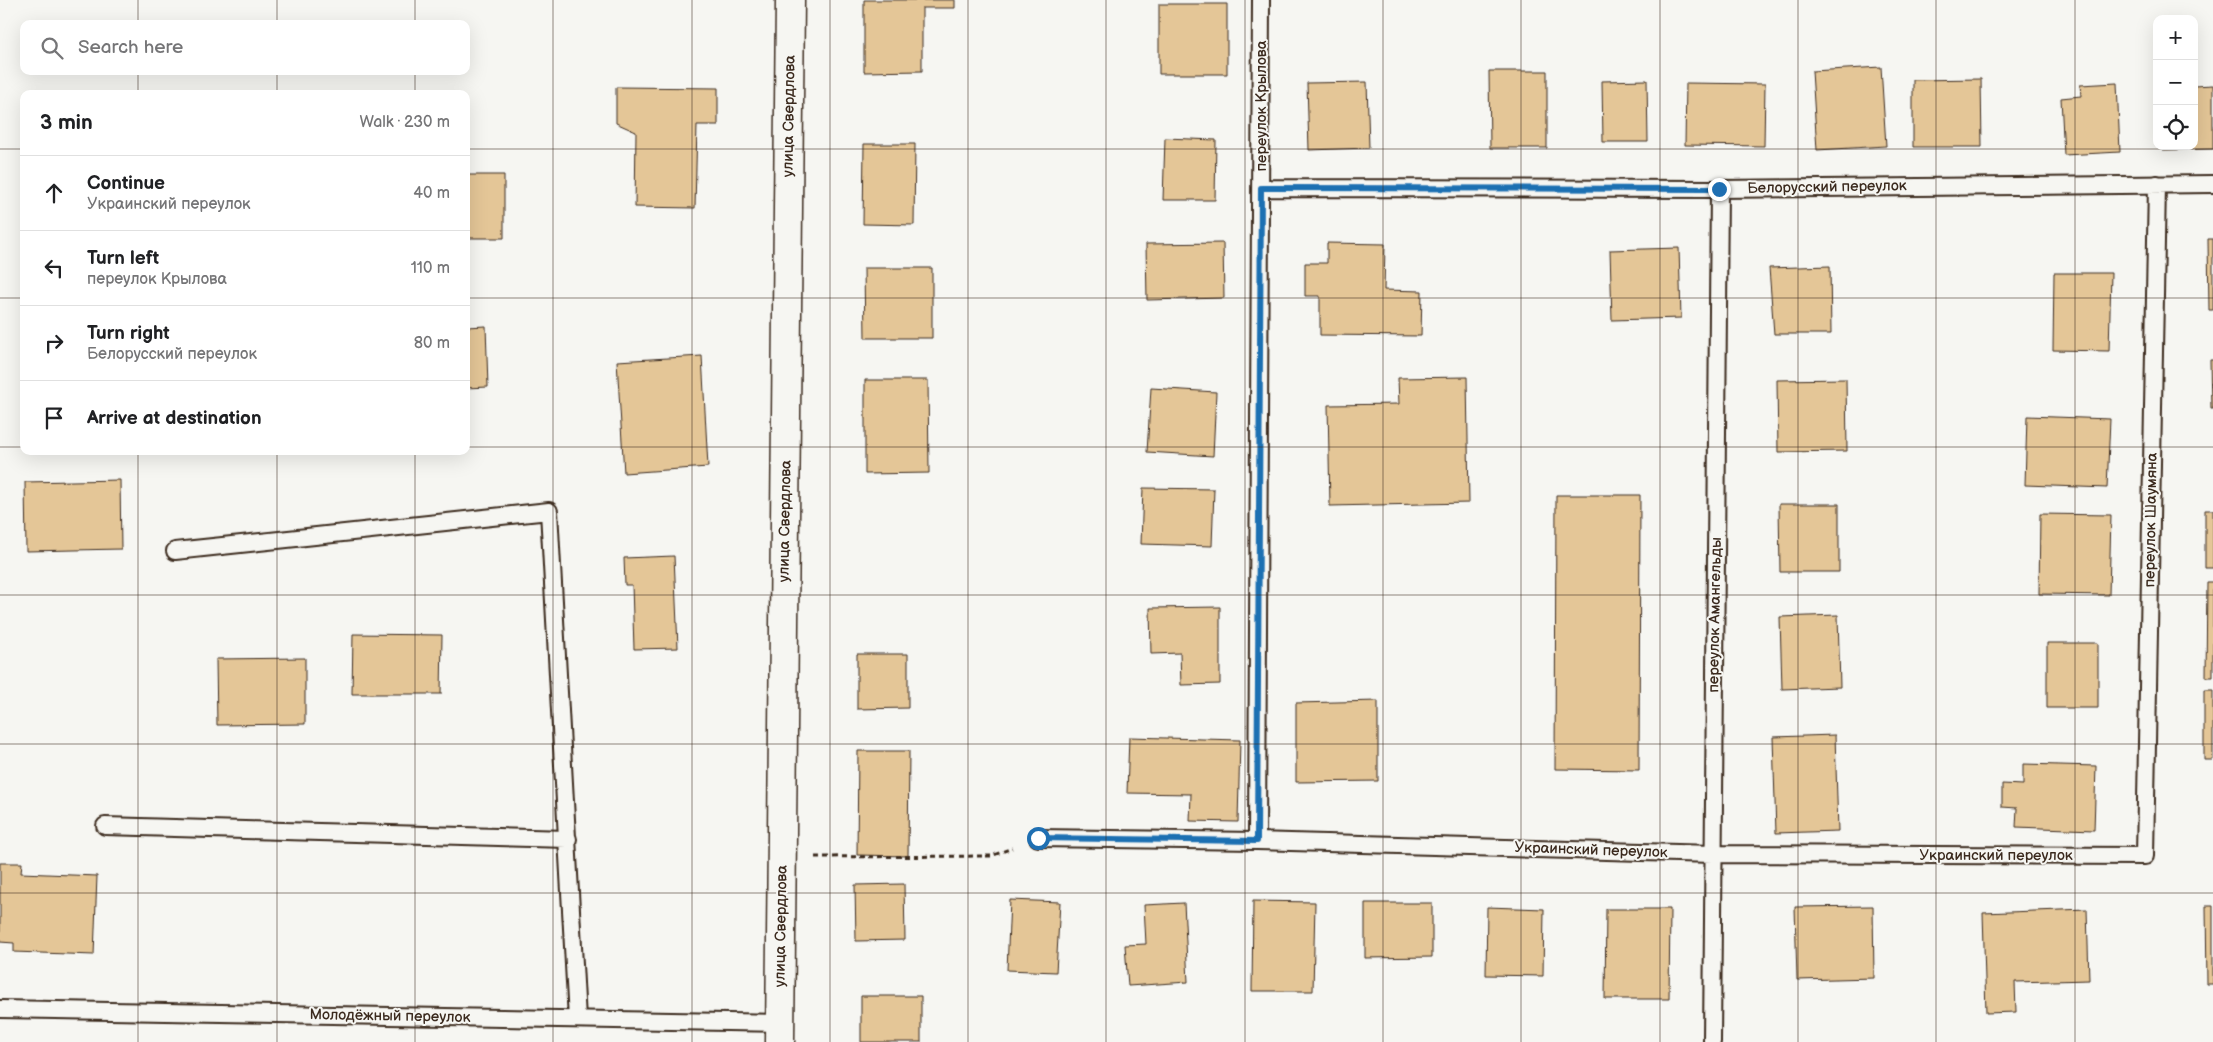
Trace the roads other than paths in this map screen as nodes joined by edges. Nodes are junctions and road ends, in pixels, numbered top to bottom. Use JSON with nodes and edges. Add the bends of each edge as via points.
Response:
{"nodes":[{"id":1,"x":790,"y":0,"type":"edge"},
{"id":2,"x":1261,"y":0,"type":"edge"},
{"id":3,"x":2157,"y":184,"type":"junction"},
{"id":4,"x":2213,"y":184,"type":"edge"},
{"id":5,"x":1261,"y":188,"type":"junction"},
{"id":6,"x":1719,"y":189,"type":"junction"},
{"id":7,"x":175,"y":551,"type":"dead end"},
{"id":8,"x":104,"y":826,"type":"dead end"},
{"id":9,"x":1038,"y":838,"type":"road end"},
{"id":10,"x":568,"y":839,"type":"junction"},
{"id":11,"x":1257,"y":841,"type":"junction"},
{"id":12,"x":1713,"y":854,"type":"junction"},
{"id":13,"x":2145,"y":856,"type":"joint"},
{"id":14,"x":0,"y":1009,"type":"edge"},
{"id":15,"x":577,"y":1019,"type":"junction"},
{"id":16,"x":780,"y":1033,"type":"edge"},
{"id":17,"x":1712,"y":1042,"type":"edge"}],
"edges":[{"from":1,"to":16,"type":"street","name":"улица Свердлова"},
{"from":2,"to":5,"type":"lane","name":"переулок Крылова"},
{"from":3,"to":4,"type":"lane","name":"Белорусский переулок"},
{"from":3,"to":6,"type":"lane","name":"Белорусский переулок"},
{"from":3,"to":13,"type":"lane","name":"переулок Шаумяна"},
{"from":5,"to":6,"type":"lane","name":"Белорусский переулок"},
{"from":5,"to":11,"type":"lane","name":"переулок Крылова"},
{"from":6,"to":12,"type":"lane","name":"переулок Амангельды"},
{"from":7,"to":10,"type":"lane","via":[[549,511]]},
{"from":8,"to":10,"type":"lane"},
{"from":9,"to":11,"type":"lane","name":"Украинский переулок"},
{"from":10,"to":15,"type":"lane"},
{"from":11,"to":12,"type":"lane","name":"Украинский переулок"},
{"from":12,"to":13,"type":"lane","name":"Украинский переулок"},
{"from":12,"to":17,"type":"lane","name":"переулок Амангельды"},
{"from":14,"to":15,"type":"lane","name":"Молодёжный переулок"},
{"from":15,"to":16,"type":"lane","name":"Молодёжный переулок"}]}
